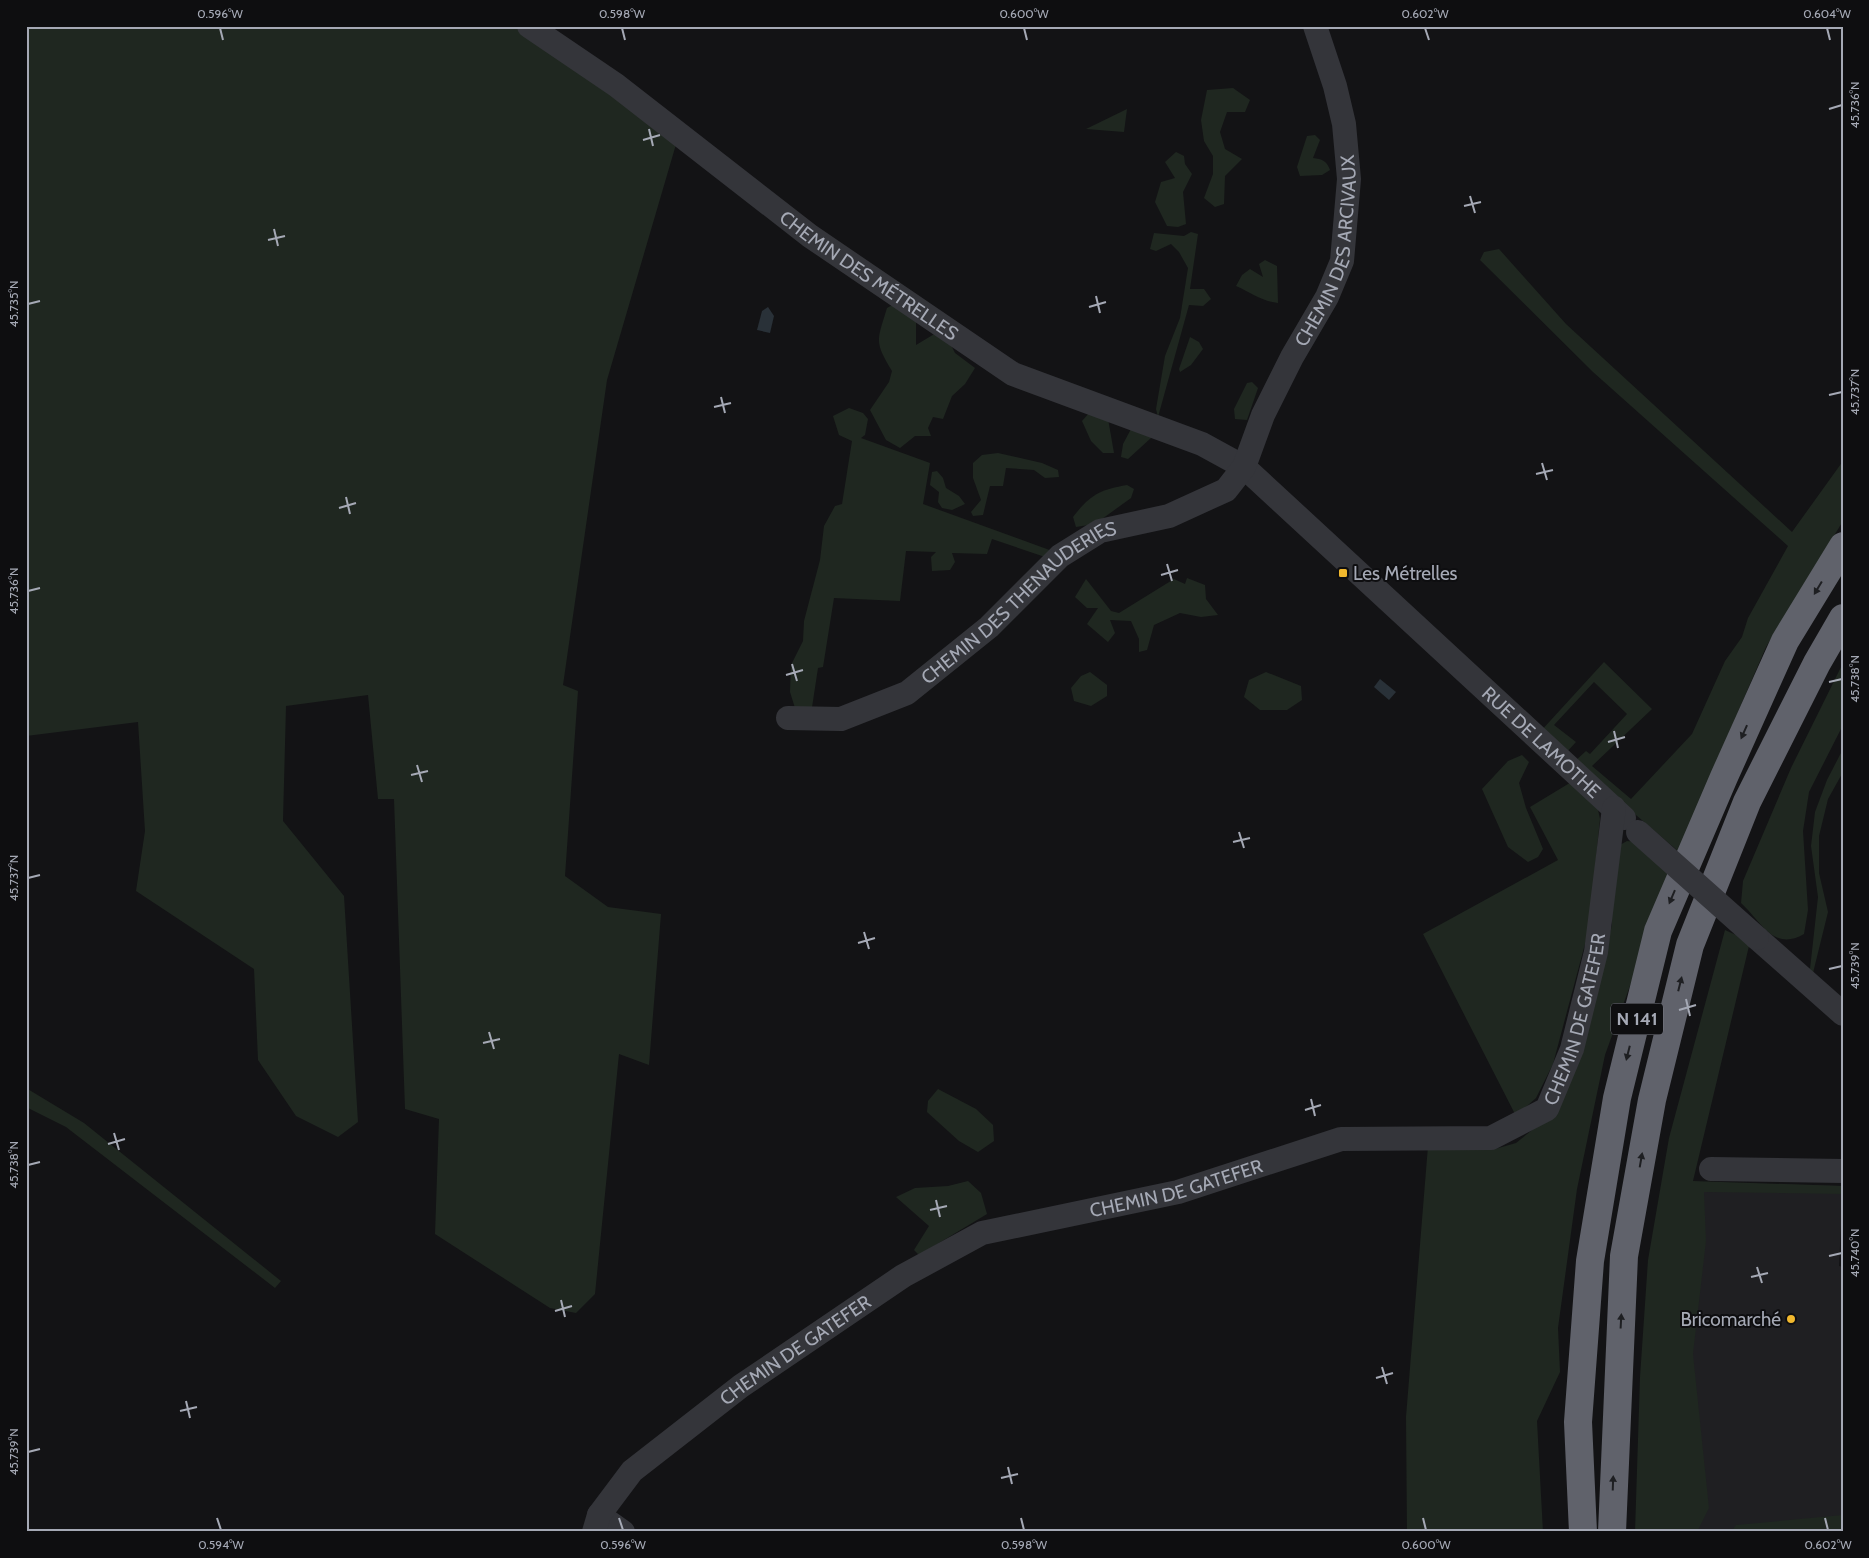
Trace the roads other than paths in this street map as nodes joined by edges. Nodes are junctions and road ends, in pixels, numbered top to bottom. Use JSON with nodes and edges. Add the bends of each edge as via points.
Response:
{"nodes":[{"id":1,"x":529,"y":26,"type":"edge"},
{"id":2,"x":1315,"y":26,"type":"edge"},
{"id":3,"x":1244,"y":467,"type":"junction"},
{"id":4,"x":1843,"y":546,"type":"edge"},
{"id":5,"x":1843,"y":618,"type":"edge"},
{"id":6,"x":788,"y":718,"type":"dead end"},
{"id":7,"x":1614,"y":808,"type":"junction"},
{"id":8,"x":1843,"y":1014,"type":"edge"},
{"id":9,"x":1711,"y":1169,"type":"dead end"},
{"id":10,"x":1843,"y":1171,"type":"edge"},
{"id":11,"x":597,"y":1524,"type":"edge"},
{"id":12,"x":623,"y":1532,"type":"edge"},
{"id":13,"x":1583,"y":1532,"type":"edge"},
{"id":14,"x":1612,"y":1532,"type":"edge"}],
"edges":[{"from":1,"to":3,"type":"street","name":"CHEMIN DES MÉTRELLES","via":[[616,85],[810,236],[1013,374],[1202,444]]},
{"from":2,"to":3,"type":"street","name":"CHEMIN DES ARCIVAUX","via":[[1344,124],[1349,179],[1342,262],[1327,297],[1263,415]]},
{"from":3,"to":6,"type":"street","name":"CHEMIN DES THENAUDERIES","via":[[1226,490],[1170,516],[1100,531],[1060,556],[989,627],[907,693],[841,719]]},
{"from":3,"to":7,"type":"street","name":"RUE DE LAMOTHE","via":[[1570,771]]},
{"from":4,"to":13,"type":"highway","number":"N 141","one_way":true,"via":[[1785,642],[1658,931],[1617,1098],[1590,1261],[1578,1422]]},
{"from":14,"to":5,"type":"highway","number":"N 141","one_way":true,"via":[[1624,1256],[1652,1100],[1690,945],[1747,802]]},
{"from":7,"to":8,"type":"street","name":"RUE DE LAMOTHE","bridge":true},
{"from":7,"to":11,"type":"street","name":"CHEMIN DE GATEFER","via":[[1596,952],[1572,1049],[1546,1109],[1491,1138],[1341,1139],[1178,1192],[982,1233],[903,1276],[741,1386],[632,1471]]},
{"from":9,"to":10,"type":"street"},
{"from":11,"to":12,"type":"street"}]}
